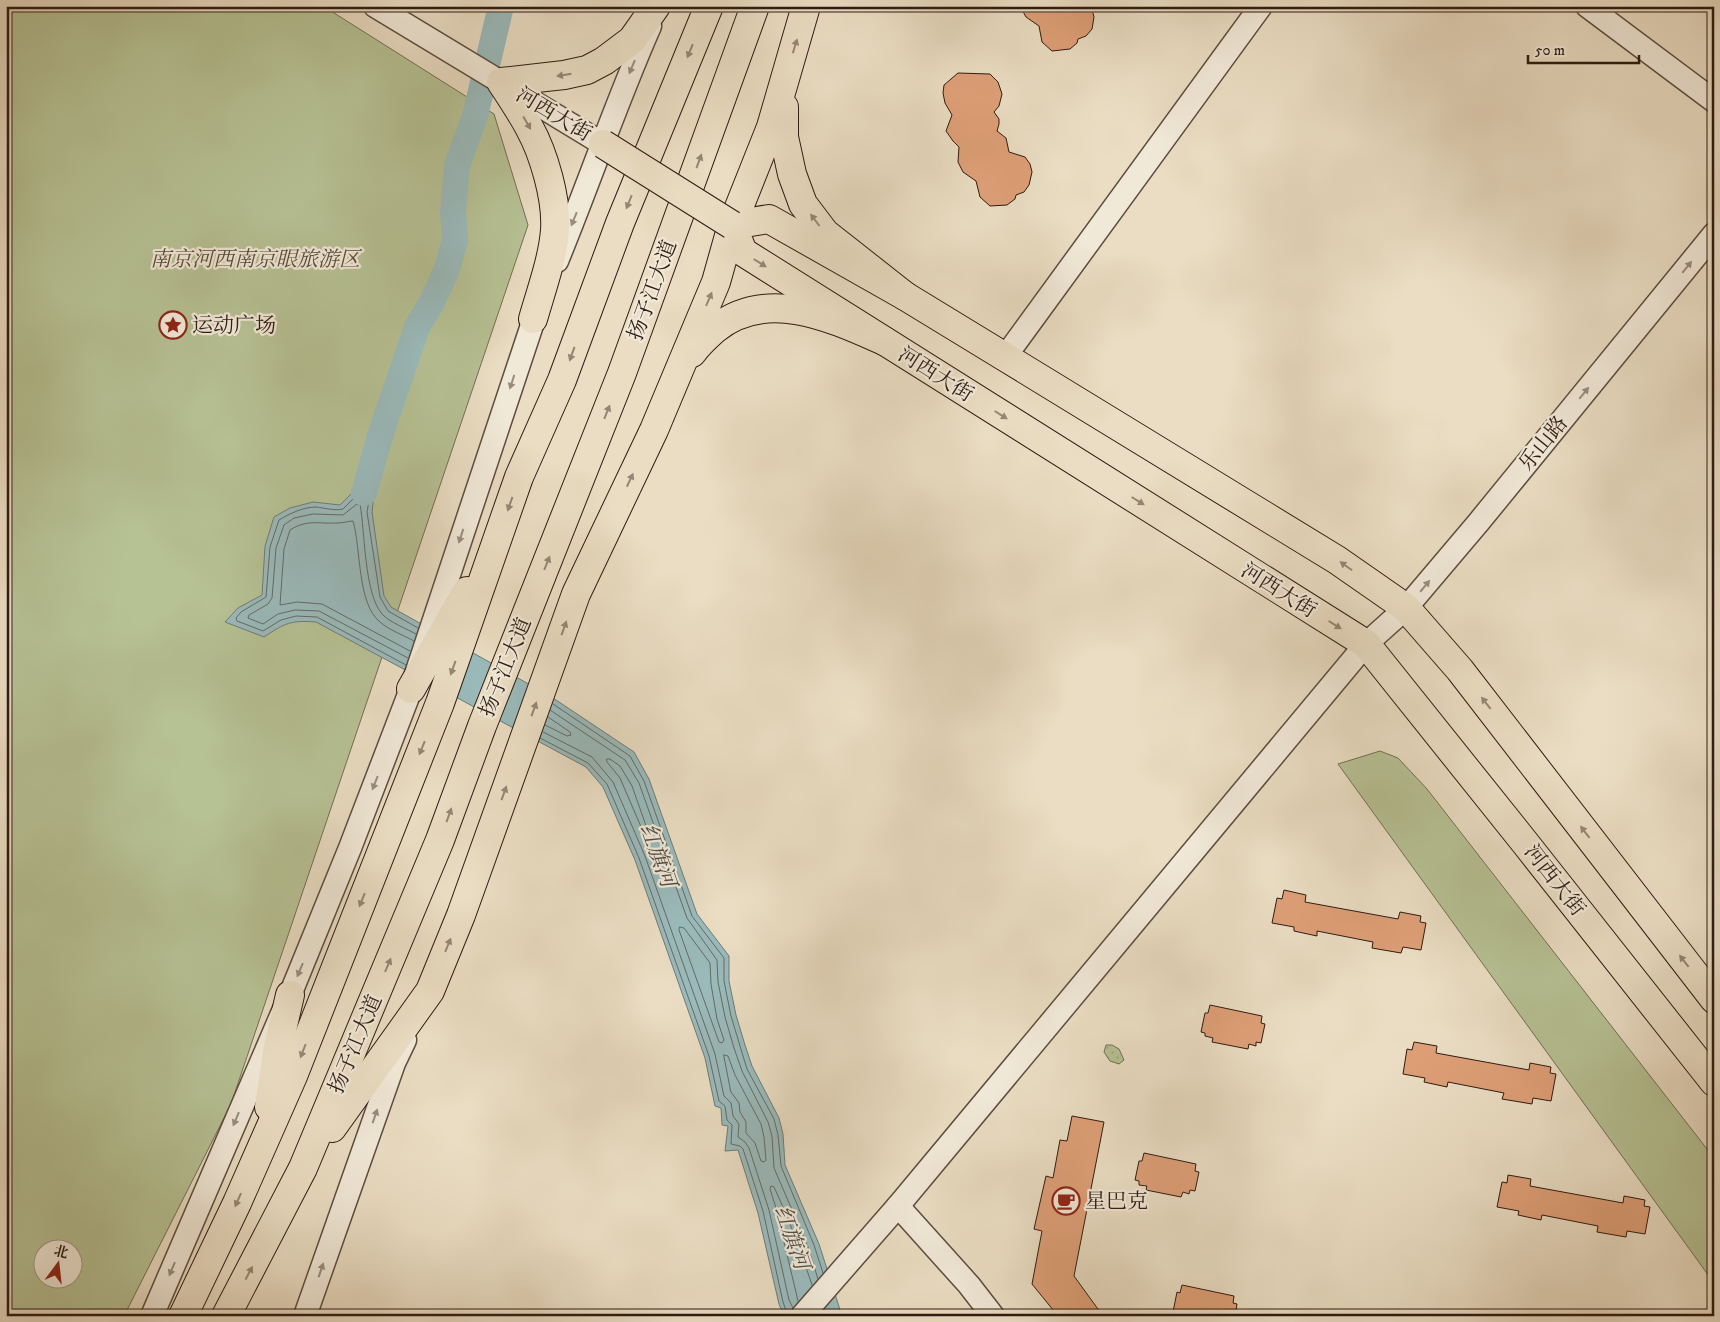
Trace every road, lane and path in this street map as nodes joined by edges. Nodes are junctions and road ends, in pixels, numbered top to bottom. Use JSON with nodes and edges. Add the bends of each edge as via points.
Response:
{"nodes":[{"id":1,"x":375,"y":6,"type":"edge"},
{"id":2,"x":657,"y":6,"type":"edge"},
{"id":3,"x":708,"y":6,"type":"edge"},
{"id":4,"x":755,"y":6,"type":"edge"},
{"id":5,"x":806,"y":6,"type":"edge"},
{"id":6,"x":1261,"y":6,"type":"edge"},
{"id":7,"x":1587,"y":6,"type":"edge"},
{"id":8,"x":787,"y":72,"type":"junction"},
{"id":9,"x":501,"y":81,"type":"junction"},
{"id":10,"x":1714,"y":101,"type":"edge"},
{"id":11,"x":603,"y":144,"type":"junction"},
{"id":12,"x":732,"y":225,"type":"junction"},
{"id":13,"x":1714,"y":234,"type":"edge"},
{"id":14,"x":905,"y":296,"type":"junction"},
{"id":15,"x":533,"y":319,"type":"junction"},
{"id":16,"x":884,"y":341,"type":"junction"},
{"id":17,"x":1006,"y":357,"type":"junction"},
{"id":18,"x":672,"y":387,"type":"junction"},
{"id":19,"x":1406,"y":608,"type":"junction"},
{"id":20,"x":449,"y":625,"type":"junction"},
{"id":21,"x":1366,"y":644,"type":"junction"},
{"id":22,"x":411,"y":689,"type":"joint"},
{"id":23,"x":430,"y":991,"type":"junction"},
{"id":24,"x":290,"y":995,"type":"junction"},
{"id":25,"x":1714,"y":999,"type":"edge"},
{"id":26,"x":1714,"y":1082,"type":"edge"},
{"id":27,"x":265,"y":1139,"type":"junction"},
{"id":28,"x":304,"y":1168,"type":"junction"},
{"id":29,"x":898,"y":1206,"type":"junction"},
{"id":30,"x":152,"y":1316,"type":"edge"},
{"id":31,"x":183,"y":1316,"type":"edge"},
{"id":32,"x":226,"y":1316,"type":"edge"},
{"id":33,"x":305,"y":1316,"type":"edge"},
{"id":34,"x":802,"y":1316,"type":"edge"},
{"id":35,"x":993,"y":1316,"type":"edge"}],
"edges":[{"from":1,"to":9,"type":"street","name":"河西大街"},
{"from":2,"to":9,"type":"main road","one_way":true,"via":[[632,40],[587,70]]},
{"from":2,"to":11,"type":"street","one_way":true},
{"from":3,"to":20,"type":"main road","one_way":true,"via":[[497,540]]},
{"from":28,"to":4,"type":"main road","name":"扬子江大道","one_way":true,"via":[[440,840],[622,374]]},
{"from":8,"to":5,"type":"main road","one_way":true},
{"from":6,"to":17,"type":"street"},
{"from":7,"to":10,"type":"street"},
{"from":8,"to":12,"type":"main road","via":[[771,127]]},
{"from":14,"to":8,"type":"main road","one_way":true,"via":[[825,233],[803,204],[784,137]]},
{"from":9,"to":11,"type":"street","name":"河西大街"},
{"from":9,"to":15,"type":"main road","one_way":true,"via":[[530,129],[553,197],[555,230]]},
{"from":11,"to":12,"type":"main road","name":"河西大街","bridge":true},
{"from":11,"to":15,"type":"street","one_way":true},
{"from":12,"to":14,"type":"main road","via":[[769,219]]},
{"from":12,"to":16,"type":"main road","name":"河西大街","one_way":true,"via":[[743,252]]},
{"from":18,"to":12,"type":"main road","one_way":true,"via":[[716,282]]},
{"from":19,"to":13,"type":"street","name":"乐山路","one_way":true},
{"from":14,"to":17,"type":"main road"},
{"from":15,"to":20,"type":"street","one_way":true},
{"from":16,"to":18,"type":"main road","via":[[812,313],[767,308],[744,312],[727,319],[699,342]]},
{"from":16,"to":21,"type":"main road","name":"河西大街","one_way":true},
{"from":19,"to":17,"type":"main road","one_way":true,"via":[[1337,560]]},
{"from":23,"to":18,"type":"main road","one_way":true,"via":[[576,594]]},
{"from":19,"to":21,"type":"street","name":"乐山路"},
{"from":25,"to":19,"type":"main road","one_way":true,"via":[[1460,670]]},
{"from":20,"to":22,"type":"main road"},
{"from":20,"to":27,"type":"main road","one_way":true,"via":[[440,703],[297,1067]]},
{"from":21,"to":26,"type":"main road","name":"河西大街"},
{"from":21,"to":29,"type":"street","name":"乐山路"},
{"from":22,"to":24,"type":"street","one_way":true},
{"from":23,"to":28,"type":"main road"},
{"from":33,"to":23,"type":"street","one_way":true,"via":[[394,1063]]},
{"from":24,"to":27,"type":"main road","via":[[277,1052]]},
{"from":24,"to":30,"type":"street","one_way":true},
{"from":27,"to":31,"type":"main road","one_way":true},
{"from":32,"to":28,"type":"main road","name":"扬子江大道","one_way":true},
{"from":29,"to":34,"type":"street","name":"乐山路"},
{"from":29,"to":35,"type":"street","via":[[969,1284]]}]}
